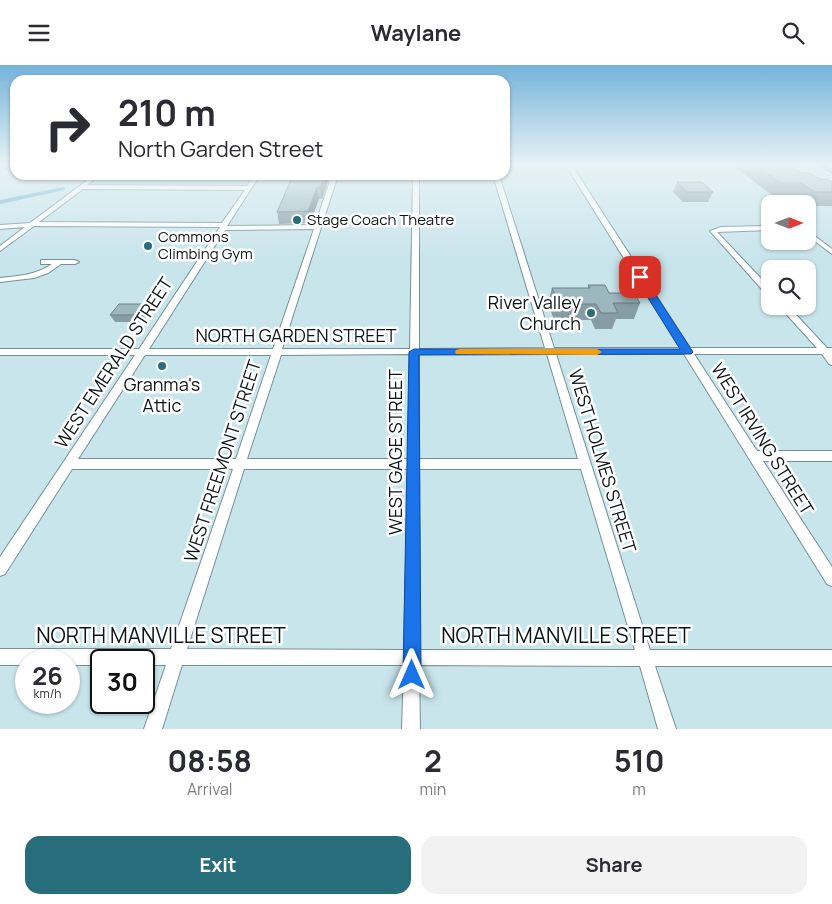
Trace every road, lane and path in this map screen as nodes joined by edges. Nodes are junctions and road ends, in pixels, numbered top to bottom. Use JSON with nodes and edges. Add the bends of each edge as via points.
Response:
{"nodes":[{"id":1,"x":70,"y":195,"type":"edge"},
{"id":2,"x":244,"y":195,"type":"edge"},
{"id":3,"x":328,"y":195,"type":"edge"},
{"id":4,"x":416,"y":195,"type":"edge"},
{"id":5,"x":502,"y":195,"type":"edge"},
{"id":6,"x":588,"y":195,"type":"edge"},
{"id":7,"x":31,"y":225,"type":"junction"},
{"id":8,"x":224,"y":226,"type":"junction"},
{"id":9,"x":0,"y":227,"type":"edge"},
{"id":10,"x":318,"y":227,"type":"junction"},
{"id":11,"x":761,"y":228,"type":"edge"},
{"id":12,"x":816,"y":239,"type":"edge"},
{"id":13,"x":0,"y":249,"type":"edge"},
{"id":14,"x":832,"y":251,"type":"edge"},
{"id":15,"x":44,"y":262,"type":"dead end"},
{"id":16,"x":58,"y":262,"type":"junction"},
{"id":17,"x":75,"y":262,"type":"dead end"},
{"id":18,"x":0,"y":280,"type":"edge"},
{"id":19,"x":761,"y":284,"type":"edge"},
{"id":20,"x":792,"y":315,"type":"edge"},
{"id":21,"x":828,"y":351,"type":"edge"},
{"id":22,"x":142,"y":352,"type":"junction"},
{"id":23,"x":277,"y":352,"type":"junction"},
{"id":24,"x":414,"y":352,"type":"junction"},
{"id":25,"x":550,"y":352,"type":"junction"},
{"id":26,"x":688,"y":352,"type":"junction"},
{"id":27,"x":1,"y":353,"type":"edge"},
{"id":28,"x":832,"y":362,"type":"edge"},
{"id":29,"x":753,"y":456,"type":"junction"},
{"id":30,"x":832,"y":456,"type":"edge"},
{"id":31,"x":68,"y":464,"type":"junction"},
{"id":32,"x":240,"y":464,"type":"junction"},
{"id":33,"x":414,"y":464,"type":"junction"},
{"id":34,"x":585,"y":464,"type":"junction"},
{"id":35,"x":0,"y":569,"type":"edge"},
{"id":36,"x":832,"y":579,"type":"edge"},
{"id":37,"x":0,"y":657,"type":"edge"},
{"id":38,"x":177,"y":657,"type":"junction"},
{"id":39,"x":412,"y":657,"type":"junction"},
{"id":40,"x":645,"y":657,"type":"junction"},
{"id":41,"x":832,"y":658,"type":"edge"},
{"id":42,"x":153,"y":729,"type":"edge"},
{"id":43,"x":411,"y":729,"type":"edge"},
{"id":44,"x":667,"y":729,"type":"edge"}],
"edges":[{"from":1,"to":7,"type":"street"},
{"from":2,"to":8,"type":"street","name":"WEST EMERALD STREET"},
{"from":3,"to":10,"type":"street","name":"WEST FREEMONT STREET"},
{"from":4,"to":24,"type":"street","name":"WEST GAGE STREET"},
{"from":5,"to":25,"type":"street","name":"WEST HOLMES STREET"},
{"from":6,"to":26,"type":"street","name":"WEST IRVING STREET"},
{"from":7,"to":8,"type":"street"},
{"from":7,"to":9,"type":"street"},
{"from":7,"to":13,"type":"street"},
{"from":8,"to":10,"type":"street"},
{"from":8,"to":22,"type":"street","name":"WEST EMERALD STREET"},
{"from":10,"to":23,"type":"street","name":"WEST FREEMONT STREET"},
{"from":11,"to":19,"type":"street","via":[[714,230],[713,233]]},
{"from":12,"to":14,"type":"street"},
{"from":15,"to":16,"type":"street"},
{"from":16,"to":17,"type":"street"},
{"from":16,"to":18,"type":"street","via":[[44,274]]},
{"from":20,"to":21,"type":"street"},
{"from":21,"to":26,"type":"street","name":"NORTH GARDEN STREET"},
{"from":21,"to":28,"type":"street"},
{"from":22,"to":23,"type":"street","name":"NORTH GARDEN STREET"},
{"from":22,"to":27,"type":"street","name":"NORTH GARDEN STREET"},
{"from":22,"to":31,"type":"street","name":"WEST EMERALD STREET"},
{"from":23,"to":24,"type":"street","name":"NORTH GARDEN STREET"},
{"from":23,"to":32,"type":"street","name":"WEST FREEMONT STREET"},
{"from":24,"to":25,"type":"street","name":"NORTH GARDEN STREET"},
{"from":24,"to":33,"type":"street","name":"WEST GAGE STREET"},
{"from":25,"to":26,"type":"street","name":"NORTH GARDEN STREET"},
{"from":25,"to":34,"type":"street","name":"WEST HOLMES STREET"},
{"from":26,"to":29,"type":"street","name":"WEST IRVING STREET"},
{"from":29,"to":30,"type":"street"},
{"from":29,"to":36,"type":"street","name":"WEST IRVING STREET"},
{"from":31,"to":32,"type":"street"},
{"from":31,"to":35,"type":"street","name":"WEST EMERALD STREET"},
{"from":32,"to":33,"type":"street"},
{"from":32,"to":38,"type":"street","name":"WEST FREEMONT STREET"},
{"from":33,"to":34,"type":"street"},
{"from":33,"to":39,"type":"street","name":"WEST GAGE STREET"},
{"from":34,"to":40,"type":"street","name":"WEST HOLMES STREET"},
{"from":37,"to":38,"type":"street","name":"NORTH MANVILLE STREET"},
{"from":38,"to":39,"type":"street","name":"NORTH MANVILLE STREET"},
{"from":38,"to":42,"type":"street","name":"WEST FREEMONT STREET"},
{"from":39,"to":40,"type":"street","name":"NORTH MANVILLE STREET"},
{"from":39,"to":43,"type":"street","name":"WEST GAGE STREET"},
{"from":40,"to":41,"type":"street","name":"NORTH MANVILLE STREET"},
{"from":40,"to":44,"type":"street","name":"WEST HOLMES STREET"}]}
